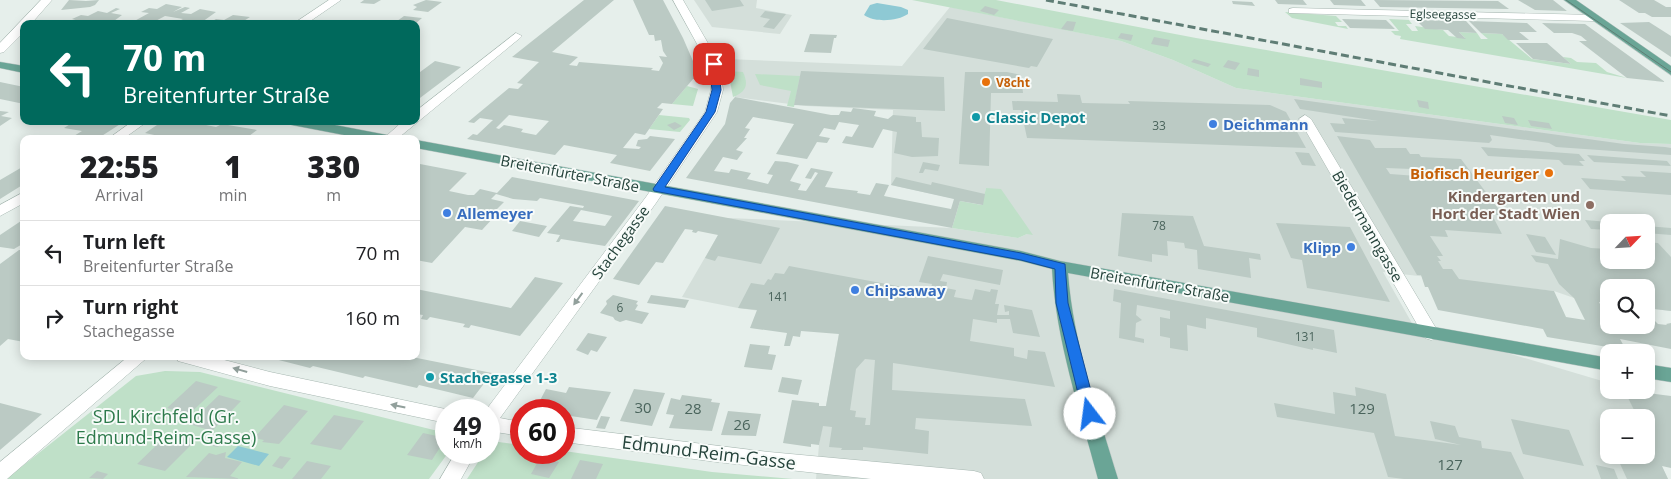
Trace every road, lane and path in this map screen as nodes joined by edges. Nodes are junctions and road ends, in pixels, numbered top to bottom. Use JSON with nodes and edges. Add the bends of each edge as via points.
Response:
{"nodes":[{"id":1,"x":47,"y":0,"type":"edge"},
{"id":2,"x":336,"y":0,"type":"edge"},
{"id":3,"x":678,"y":0,"type":"edge"},
{"id":4,"x":1569,"y":0,"type":"edge"},
{"id":5,"x":1292,"y":11,"type":"dead end"},
{"id":6,"x":1594,"y":18,"type":"junction"},
{"id":7,"x":28,"y":20,"type":"edge"},
{"id":8,"x":304,"y":20,"type":"edge"},
{"id":9,"x":20,"y":28,"type":"edge"},
{"id":10,"x":516,"y":36,"type":"dead end"},
{"id":11,"x":0,"y":50,"type":"edge"},
{"id":12,"x":0,"y":65,"type":"edge"},
{"id":13,"x":20,"y":69,"type":"edge"},
{"id":14,"x":1671,"y":71,"type":"edge"},
{"id":15,"x":420,"y":114,"type":"edge"},
{"id":16,"x":1305,"y":119,"type":"dead end"},
{"id":17,"x":136,"y":125,"type":"edge"},
{"id":18,"x":313,"y":125,"type":"edge"},
{"id":19,"x":406,"y":125,"type":"edge"},
{"id":20,"x":120,"y":135,"type":"edge"},
{"id":21,"x":367,"y":135,"type":"edge"},
{"id":22,"x":393,"y":135,"type":"edge"},
{"id":23,"x":420,"y":145,"type":"edge"},
{"id":24,"x":658,"y":189,"type":"junction"},
{"id":25,"x":20,"y":199,"type":"edge"},
{"id":26,"x":0,"y":212,"type":"edge"},
{"id":27,"x":1060,"y":266,"type":"junction"},
{"id":28,"x":1431,"y":334,"type":"junction"},
{"id":29,"x":137,"y":360,"type":"edge"},
{"id":30,"x":199,"y":360,"type":"edge"},
{"id":31,"x":1600,"y":363,"type":"edge"},
{"id":32,"x":1655,"y":372,"type":"edge"},
{"id":33,"x":1671,"y":375,"type":"edge"},
{"id":34,"x":500,"y":407,"type":"edge"},
{"id":35,"x":435,"y":414,"type":"edge"},
{"id":36,"x":575,"y":435,"type":"edge"},
{"id":37,"x":459,"y":464,"type":"edge"},
{"id":38,"x":0,"y":473,"type":"edge"},
{"id":39,"x":450,"y":479,"type":"edge"},
{"id":40,"x":974,"y":479,"type":"edge"},
{"id":41,"x":1108,"y":479,"type":"edge"}],
"edges":[{"from":1,"to":7,"type":"street"},
{"from":2,"to":8,"type":"street"},
{"from":3,"to":24,"type":"street","name":"Stachegasse","via":[[714,64],[717,90],[711,112],[700,131]]},
{"from":4,"to":6,"type":"main road"},
{"from":5,"to":6,"type":"street","name":"Eglseegasse"},
{"from":6,"to":14,"type":"main road"},
{"from":9,"to":11,"type":"street"},
{"from":10,"to":15,"type":"street"},
{"from":12,"to":13,"type":"main road"},
{"from":16,"to":28,"type":"street","name":"Biedermanngasse"},
{"from":17,"to":20,"type":"street"},
{"from":18,"to":21,"type":"main road"},
{"from":19,"to":22,"type":"street"},
{"from":23,"to":24,"type":"main road","name":"Breitenfurter Straße"},
{"from":24,"to":27,"type":"main road","name":"Breitenfurter Straße"},
{"from":24,"to":34,"type":"street","name":"Stachegasse","one_way":true},
{"from":25,"to":26,"type":"street"},
{"from":27,"to":28,"type":"main road","name":"Breitenfurter Straße"},
{"from":27,"to":41,"type":"main road","via":[[1062,303],[1073,353]]},
{"from":28,"to":31,"type":"main road","name":"Breitenfurter Straße"},
{"from":29,"to":38,"type":"street"},
{"from":35,"to":30,"type":"street","one_way":true,"via":[[270,379]]},
{"from":32,"to":33,"type":"main road"},
{"from":36,"to":40,"type":"street","name":"Edmund-Reim-Gasse","via":[[715,454]]},
{"from":37,"to":39,"type":"street"}]}
